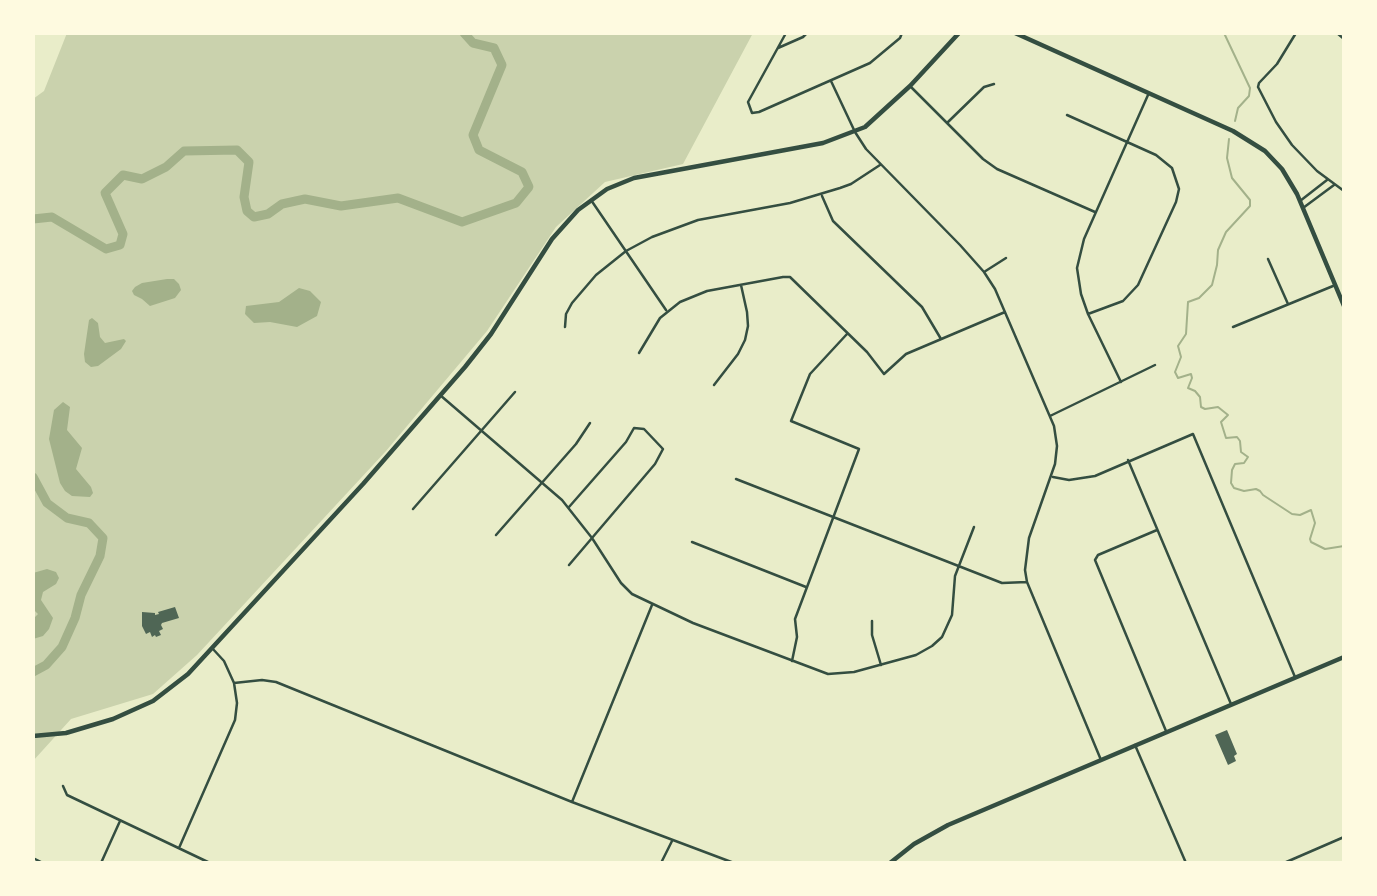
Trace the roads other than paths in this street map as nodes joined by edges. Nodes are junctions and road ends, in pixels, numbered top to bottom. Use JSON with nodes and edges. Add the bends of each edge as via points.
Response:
{"nodes":[{"id":1,"x":786,"y":33,"type":"edge"},
{"id":2,"x":807,"y":33,"type":"edge"},
{"id":3,"x":902,"y":33,"type":"edge"},
{"id":4,"x":1015,"y":33,"type":"edge"},
{"id":5,"x":1296,"y":33,"type":"edge"},
{"id":6,"x":1338,"y":33,"type":"edge"},
{"id":7,"x":959,"y":34,"type":"edge"},
{"id":8,"x":1344,"y":39,"type":"edge"},
{"id":9,"x":778,"y":47,"type":"junction"},
{"id":10,"x":831,"y":81,"type":"junction"},
{"id":11,"x":995,"y":84,"type":"dead end"},
{"id":12,"x":910,"y":86,"type":"junction"},
{"id":13,"x":1149,"y":93,"type":"junction"},
{"id":14,"x":1067,"y":115,"type":"dead end"},
{"id":15,"x":948,"y":122,"type":"junction"},
{"id":16,"x":855,"y":132,"type":"junction"},
{"id":17,"x":1127,"y":140,"type":"junction"},
{"id":18,"x":880,"y":165,"type":"junction"},
{"id":19,"x":1327,"y":180,"type":"junction"},
{"id":20,"x":1334,"y":184,"type":"junction"},
{"id":21,"x":1344,"y":191,"type":"edge"},
{"id":22,"x":822,"y":194,"type":"junction"},
{"id":23,"x":591,"y":200,"type":"junction"},
{"id":24,"x":1300,"y":201,"type":"junction"},
{"id":25,"x":1303,"y":208,"type":"junction"},
{"id":26,"x":1095,"y":212,"type":"junction"},
{"id":27,"x":626,"y":251,"type":"junction"},
{"id":28,"x":1006,"y":258,"type":"dead end"},
{"id":29,"x":1268,"y":259,"type":"dead end"},
{"id":30,"x":984,"y":272,"type":"junction"},
{"id":31,"x":741,"y":285,"type":"junction"},
{"id":32,"x":1335,"y":285,"type":"junction"},
{"id":33,"x":1288,"y":304,"type":"junction"},
{"id":34,"x":1344,"y":306,"type":"edge"},
{"id":35,"x":667,"y":311,"type":"junction"},
{"id":36,"x":1005,"y":312,"type":"junction"},
{"id":37,"x":1088,"y":314,"type":"junction"},
{"id":38,"x":565,"y":327,"type":"dead end"},
{"id":39,"x":1233,"y":327,"type":"dead end"},
{"id":40,"x":847,"y":334,"type":"junction"},
{"id":41,"x":941,"y":340,"type":"junction"},
{"id":42,"x":639,"y":353,"type":"dead end"},
{"id":43,"x":1155,"y":365,"type":"dead end"},
{"id":44,"x":1121,"y":383,"type":"junction"},
{"id":45,"x":714,"y":385,"type":"dead end"},
{"id":46,"x":515,"y":392,"type":"dead end"},
{"id":47,"x":440,"y":395,"type":"junction"},
{"id":48,"x":1050,"y":416,"type":"junction"},
{"id":49,"x":590,"y":423,"type":"dead end"},
{"id":50,"x":483,"y":432,"type":"junction"},
{"id":51,"x":1129,"y":460,"type":"junction"},
{"id":52,"x":1052,"y":477,"type":"junction"},
{"id":53,"x":736,"y":479,"type":"dead end"},
{"id":54,"x":541,"y":483,"type":"junction"},
{"id":55,"x":568,"y":507,"type":"junction"},
{"id":56,"x":414,"y":509,"type":"dead end"},
{"id":57,"x":833,"y":517,"type":"junction"},
{"id":58,"x":974,"y":527,"type":"dead end"},
{"id":59,"x":1157,"y":530,"type":"junction"},
{"id":60,"x":496,"y":535,"type":"dead end"},
{"id":61,"x":592,"y":538,"type":"junction"},
{"id":62,"x":692,"y":542,"type":"dead end"},
{"id":63,"x":569,"y":565,"type":"dead end"},
{"id":64,"x":959,"y":566,"type":"junction"},
{"id":65,"x":1027,"y":582,"type":"junction"},
{"id":66,"x":806,"y":587,"type":"junction"},
{"id":67,"x":652,"y":605,"type":"junction"},
{"id":68,"x":872,"y":621,"type":"dead end"},
{"id":69,"x":212,"y":649,"type":"junction"},
{"id":70,"x":1344,"y":657,"type":"edge"},
{"id":71,"x":792,"y":661,"type":"junction"},
{"id":72,"x":881,"y":665,"type":"junction"},
{"id":73,"x":1295,"y":677,"type":"junction"},
{"id":74,"x":234,"y":683,"type":"junction"},
{"id":75,"x":1231,"y":704,"type":"junction"},
{"id":76,"x":1167,"y":732,"type":"junction"},
{"id":77,"x":33,"y":736,"type":"edge"},
{"id":78,"x":1135,"y":745,"type":"junction"},
{"id":79,"x":1101,"y":760,"type":"junction"},
{"id":80,"x":63,"y":786,"type":"dead end"},
{"id":81,"x":572,"y":802,"type":"junction"},
{"id":82,"x":120,"y":821,"type":"junction"},
{"id":83,"x":1344,"y":837,"type":"edge"},
{"id":84,"x":673,"y":839,"type":"junction"},
{"id":85,"x":178,"y":848,"type":"junction"},
{"id":86,"x":33,"y":858,"type":"edge"},
{"id":87,"x":43,"y":863,"type":"edge"},
{"id":88,"x":101,"y":863,"type":"edge"},
{"id":89,"x":210,"y":863,"type":"edge"},
{"id":90,"x":661,"y":863,"type":"edge"},
{"id":91,"x":734,"y":863,"type":"edge"},
{"id":92,"x":890,"y":863,"type":"edge"},
{"id":93,"x":1185,"y":863,"type":"edge"},
{"id":94,"x":1284,"y":863,"type":"edge"}],
"edges":[{"from":1,"to":9,"type":"street"},
{"from":2,"to":9,"type":"street"},
{"from":3,"to":10,"type":"street","via":[[870,63]]},
{"from":4,"to":13,"type":"main road"},
{"from":5,"to":19,"type":"street","via":[[1258,85],[1287,138]]},
{"from":6,"to":8,"type":"street"},
{"from":7,"to":12,"type":"main road"},
{"from":9,"to":10,"type":"street","via":[[748,102],[752,113]]},
{"from":10,"to":16,"type":"street"},
{"from":11,"to":15,"type":"street","via":[[985,87]]},
{"from":12,"to":15,"type":"street"},
{"from":12,"to":16,"type":"main road"},
{"from":13,"to":17,"type":"street"},
{"from":13,"to":24,"type":"main road","via":[[1255,144],[1277,163]]},
{"from":14,"to":17,"type":"street"},
{"from":15,"to":26,"type":"street","via":[[997,169]]},
{"from":16,"to":18,"type":"street"},
{"from":16,"to":23,"type":"main road","via":[[823,143],[634,178]]},
{"from":17,"to":26,"type":"street"},
{"from":17,"to":37,"type":"street","via":[[1172,168],[1178,196],[1138,285],[1123,301]]},
{"from":18,"to":22,"type":"street","via":[[851,184]]},
{"from":18,"to":30,"type":"street"},
{"from":19,"to":20,"type":"street"},
{"from":19,"to":24,"type":"street"},
{"from":20,"to":21,"type":"street"},
{"from":20,"to":25,"type":"street"},
{"from":22,"to":27,"type":"street","via":[[675,226]]},
{"from":22,"to":41,"type":"street","via":[[833,221],[922,307]]},
{"from":23,"to":27,"type":"street"},
{"from":23,"to":47,"type":"main road","via":[[563,224],[491,334]]},
{"from":24,"to":25,"type":"main road"},
{"from":25,"to":32,"type":"main road"},
{"from":26,"to":37,"type":"street","via":[[1077,268]]},
{"from":27,"to":35,"type":"street"},
{"from":27,"to":38,"type":"street","via":[[596,275],[572,303]]},
{"from":28,"to":30,"type":"street"},
{"from":29,"to":33,"type":"street"},
{"from":30,"to":36,"type":"street"},
{"from":31,"to":35,"type":"street","via":[[696,295]]},
{"from":31,"to":40,"type":"street","via":[[790,277]]},
{"from":31,"to":45,"type":"street","via":[[747,317],[745,340]]},
{"from":32,"to":33,"type":"street"},
{"from":32,"to":34,"type":"main road"},
{"from":33,"to":39,"type":"street"},
{"from":35,"to":42,"type":"street"},
{"from":36,"to":41,"type":"street"},
{"from":36,"to":48,"type":"street"},
{"from":37,"to":44,"type":"street"},
{"from":40,"to":41,"type":"street","via":[[884,374],[906,354]]},
{"from":40,"to":57,"type":"street","via":[[810,374],[791,421],[859,449]]},
{"from":43,"to":44,"type":"street"},
{"from":44,"to":48,"type":"street"},
{"from":46,"to":50,"type":"street"},
{"from":47,"to":50,"type":"street"},
{"from":47,"to":69,"type":"main road"},
{"from":48,"to":52,"type":"street","via":[[1057,446]]},
{"from":49,"to":54,"type":"street"},
{"from":50,"to":54,"type":"street"},
{"from":50,"to":56,"type":"street"},
{"from":51,"to":52,"type":"street","via":[[1087,478]]},
{"from":51,"to":59,"type":"street"},
{"from":51,"to":73,"type":"street","via":[[1193,434]]},
{"from":52,"to":65,"type":"street","via":[[1026,549]]},
{"from":53,"to":57,"type":"street"},
{"from":54,"to":55,"type":"street"},
{"from":54,"to":60,"type":"street"},
{"from":55,"to":61,"type":"street"},
{"from":55,"to":61,"type":"street","via":[[634,428],[644,429],[663,449]]},
{"from":57,"to":64,"type":"street"},
{"from":57,"to":66,"type":"street"},
{"from":58,"to":64,"type":"street"},
{"from":59,"to":75,"type":"street"},
{"from":59,"to":76,"type":"street","via":[[1097,555],[1095,560]]},
{"from":61,"to":63,"type":"street"},
{"from":61,"to":67,"type":"street","via":[[621,583]]},
{"from":62,"to":66,"type":"street"},
{"from":64,"to":65,"type":"street","via":[[1002,583]]},
{"from":64,"to":72,"type":"street","via":[[952,615],[942,636],[916,654]]},
{"from":65,"to":79,"type":"street"},
{"from":66,"to":71,"type":"street","via":[[795,619]]},
{"from":67,"to":71,"type":"street"},
{"from":67,"to":81,"type":"street"},
{"from":68,"to":72,"type":"street"},
{"from":69,"to":74,"type":"street","via":[[224,661]]},
{"from":69,"to":77,"type":"main road","via":[[153,701],[96,725]]},
{"from":70,"to":73,"type":"main road"},
{"from":71,"to":72,"type":"street","via":[[833,675]]},
{"from":73,"to":75,"type":"main road"},
{"from":74,"to":81,"type":"street","via":[[276,681]]},
{"from":74,"to":85,"type":"street","via":[[234,728]]},
{"from":75,"to":76,"type":"main road"},
{"from":76,"to":78,"type":"main road"},
{"from":78,"to":79,"type":"main road"},
{"from":78,"to":93,"type":"street"},
{"from":79,"to":92,"type":"main road","via":[[941,828]]},
{"from":80,"to":82,"type":"street","via":[[67,796]]},
{"from":81,"to":84,"type":"street"},
{"from":82,"to":85,"type":"street"},
{"from":82,"to":88,"type":"street"},
{"from":83,"to":94,"type":"street"},
{"from":84,"to":90,"type":"street"},
{"from":84,"to":91,"type":"street"},
{"from":85,"to":89,"type":"street"},
{"from":86,"to":87,"type":"street"}]}
